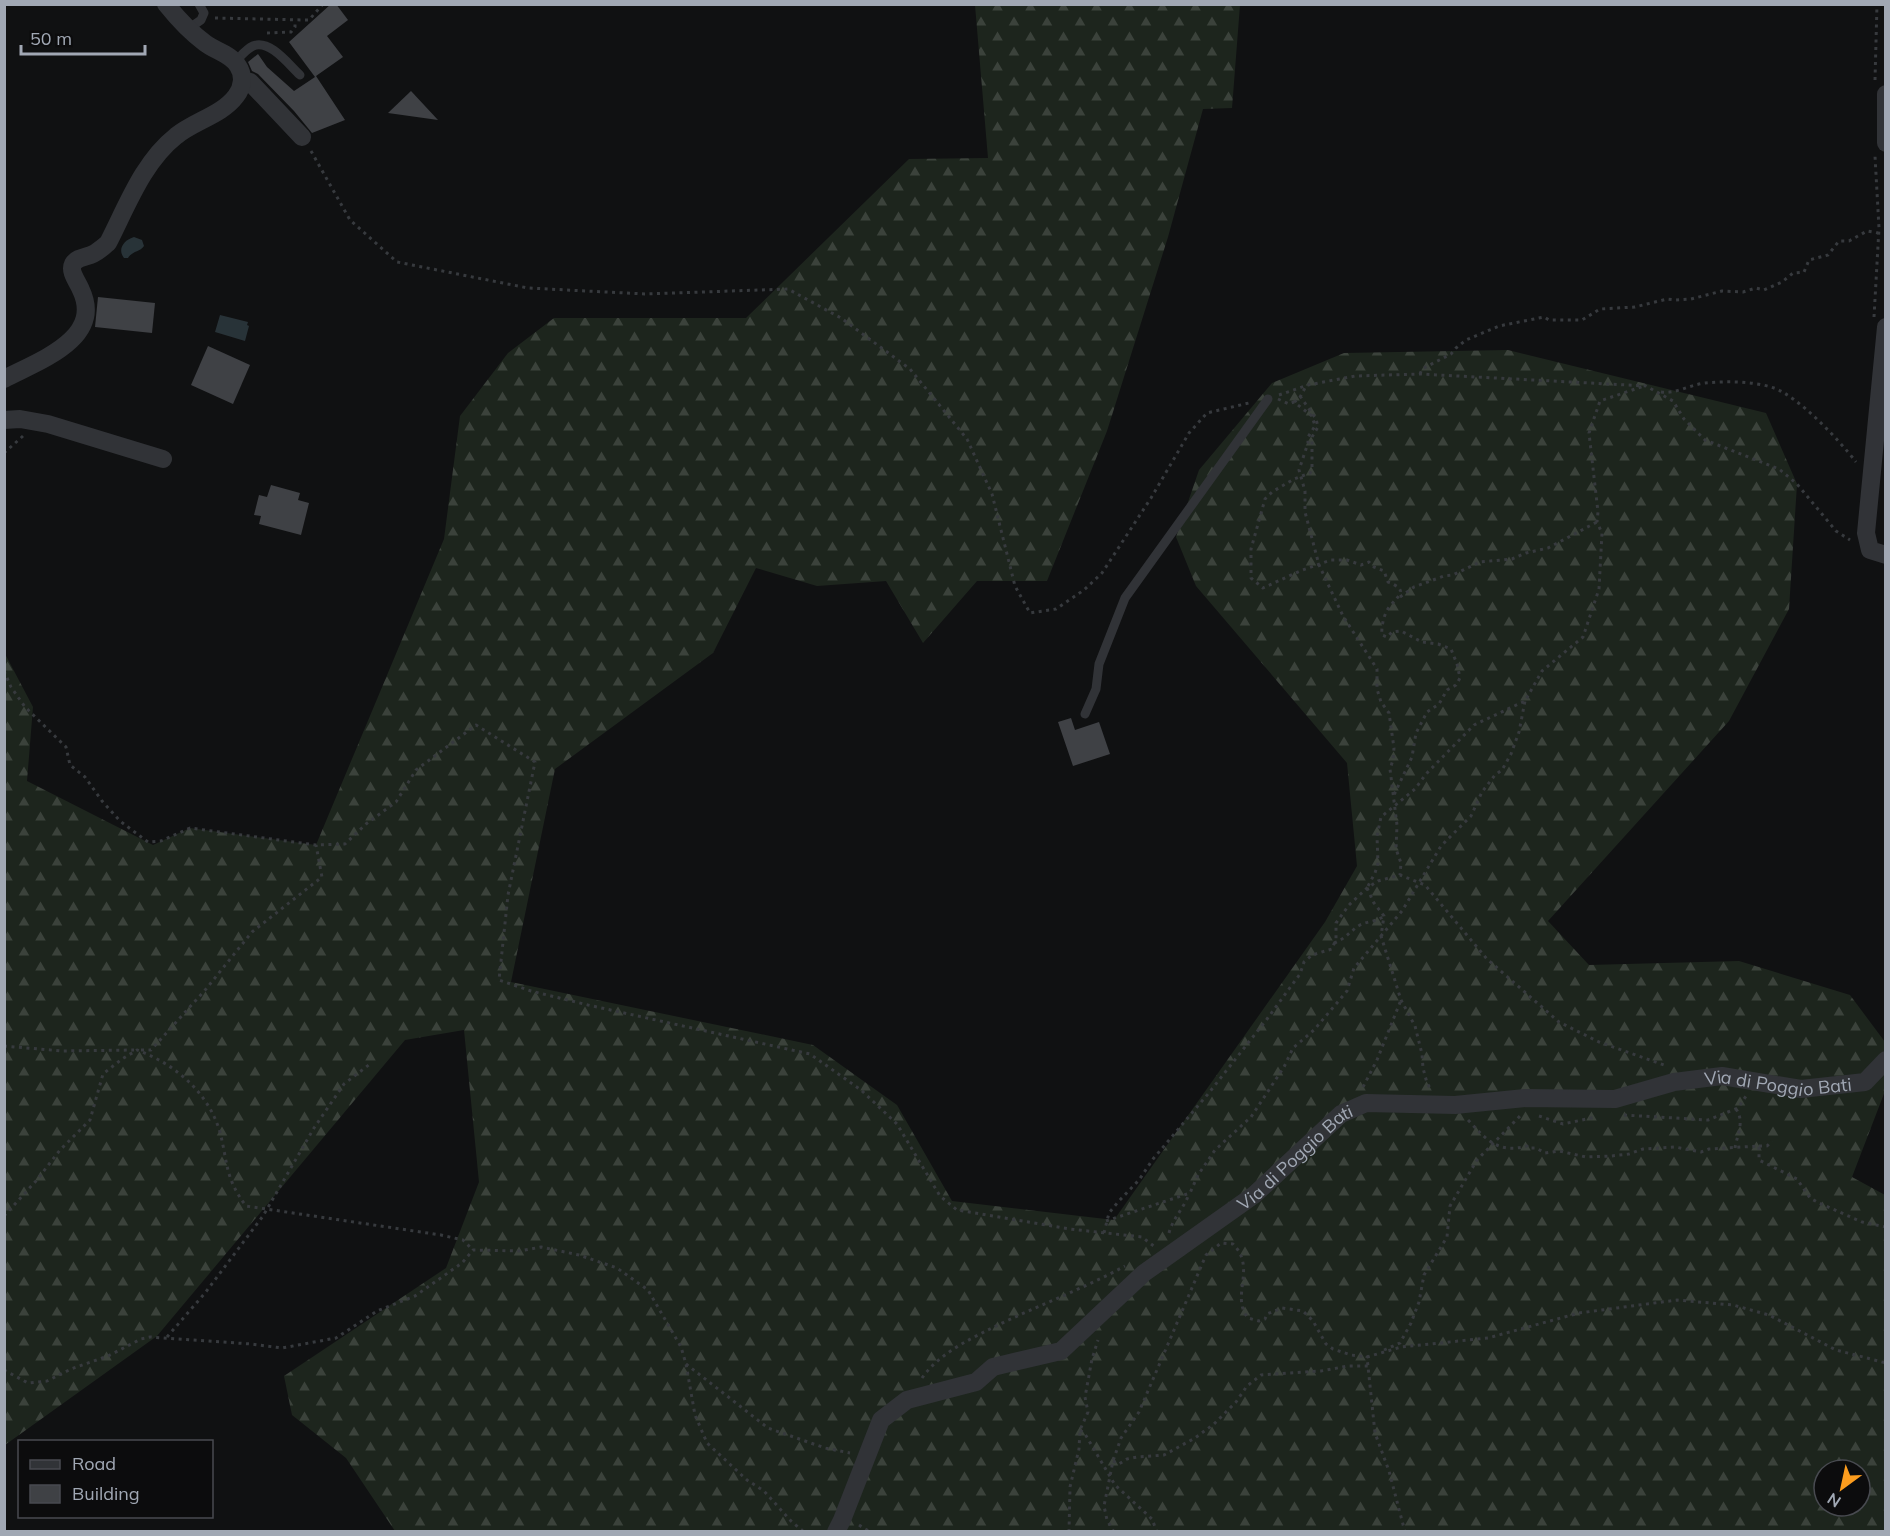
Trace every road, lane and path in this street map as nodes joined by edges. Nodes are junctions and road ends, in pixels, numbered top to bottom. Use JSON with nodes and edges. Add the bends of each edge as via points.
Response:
{"nodes":[{"id":1,"x":166,"y":4,"type":"edge"},
{"id":2,"x":199,"y":4,"type":"edge"},
{"id":3,"x":323,"y":4,"type":"edge"},
{"id":4,"x":203,"y":16,"type":"junction"},
{"id":5,"x":295,"y":20,"type":"junction"},
{"id":6,"x":188,"y":29,"type":"junction"},
{"id":7,"x":259,"y":45,"type":"junction"},
{"id":8,"x":235,"y":62,"type":"junction"},
{"id":9,"x":300,"y":75,"type":"dead end"},
{"id":10,"x":243,"y":81,"type":"junction"},
{"id":11,"x":1886,"y":94,"type":"edge"},
{"id":12,"x":302,"y":136,"type":"joint"},
{"id":13,"x":1886,"y":143,"type":"edge"},
{"id":14,"x":1878,"y":233,"type":"dead end"},
{"id":15,"x":1886,"y":327,"type":"edge"},
{"id":16,"x":1420,"y":374,"type":"junction"},
{"id":17,"x":4,"y":380,"type":"edge"},
{"id":18,"x":1308,"y":385,"type":"junction"},
{"id":19,"x":1646,"y":386,"type":"junction"},
{"id":20,"x":1657,"y":392,"type":"junction"},
{"id":21,"x":1300,"y":396,"type":"junction"},
{"id":22,"x":1268,"y":399,"type":"junction"},
{"id":23,"x":4,"y":420,"type":"edge"},
{"id":24,"x":163,"y":459,"type":"dead end"},
{"id":25,"x":1861,"y":470,"type":"dead end"},
{"id":26,"x":1300,"y":477,"type":"junction"},
{"id":27,"x":1597,"y":522,"type":"junction"},
{"id":28,"x":1851,"y":529,"type":"dead end"},
{"id":29,"x":1844,"y":536,"type":"junction"},
{"id":30,"x":1879,"y":554,"type":"edge"},
{"id":31,"x":1318,"y":566,"type":"junction"},
{"id":32,"x":1398,"y":598,"type":"junction"},
{"id":33,"x":4,"y":671,"type":"edge"},
{"id":34,"x":1525,"y":701,"type":"junction"},
{"id":35,"x":1084,"y":714,"type":"dead end"},
{"id":36,"x":1394,"y":797,"type":"junction"},
{"id":37,"x":1394,"y":806,"type":"junction"},
{"id":38,"x":316,"y":845,"type":"junction"},
{"id":39,"x":1400,"y":875,"type":"junction"},
{"id":40,"x":1419,"y":882,"type":"junction"},
{"id":41,"x":1367,"y":888,"type":"junction"},
{"id":42,"x":1384,"y":916,"type":"junction"},
{"id":43,"x":1381,"y":936,"type":"junction"},
{"id":44,"x":1334,"y":943,"type":"junction"},
{"id":45,"x":1401,"y":1000,"type":"junction"},
{"id":46,"x":4,"y":1046,"type":"edge"},
{"id":47,"x":137,"y":1050,"type":"junction"},
{"id":48,"x":1886,"y":1060,"type":"edge"},
{"id":49,"x":370,"y":1064,"type":"dead end"},
{"id":50,"x":1754,"y":1081,"type":"junction"},
{"id":51,"x":1674,"y":1082,"type":"junction"},
{"id":52,"x":1448,"y":1105,"type":"junction"},
{"id":53,"x":1525,"y":1105,"type":"junction"},
{"id":54,"x":1736,"y":1109,"type":"junction"},
{"id":55,"x":1352,"y":1110,"type":"junction"},
{"id":56,"x":1621,"y":1115,"type":"dead end"},
{"id":57,"x":1600,"y":1117,"type":"dead end"},
{"id":58,"x":1772,"y":1141,"type":"dead end"},
{"id":59,"x":1491,"y":1144,"type":"junction"},
{"id":60,"x":1759,"y":1146,"type":"junction"},
{"id":61,"x":1735,"y":1148,"type":"junction"},
{"id":62,"x":1190,"y":1193,"type":"junction"},
{"id":63,"x":267,"y":1209,"type":"junction"},
{"id":64,"x":4,"y":1216,"type":"edge"},
{"id":65,"x":1106,"y":1221,"type":"junction"},
{"id":66,"x":1886,"y":1227,"type":"edge"},
{"id":67,"x":1104,"y":1233,"type":"junction"},
{"id":68,"x":1169,"y":1236,"type":"dead end"},
{"id":69,"x":473,"y":1250,"type":"junction"},
{"id":70,"x":1147,"y":1254,"type":"dead end"},
{"id":71,"x":1128,"y":1265,"type":"dead end"},
{"id":72,"x":1101,"y":1313,"type":"junction"},
{"id":73,"x":167,"y":1337,"type":"junction"},
{"id":74,"x":1367,"y":1357,"type":"junction"},
{"id":75,"x":1886,"y":1363,"type":"edge"},
{"id":76,"x":686,"y":1364,"type":"junction"},
{"id":77,"x":1368,"y":1366,"type":"junction"},
{"id":78,"x":4,"y":1370,"type":"edge"},
{"id":79,"x":907,"y":1400,"type":"junction"},
{"id":80,"x":1080,"y":1430,"type":"junction"},
{"id":81,"x":867,"y":1456,"type":"junction"},
{"id":82,"x":1113,"y":1461,"type":"junction"},
{"id":83,"x":1109,"y":1478,"type":"junction"},
{"id":84,"x":804,"y":1532,"type":"edge"},
{"id":85,"x":836,"y":1532,"type":"edge"},
{"id":86,"x":1070,"y":1532,"type":"edge"},
{"id":87,"x":1114,"y":1532,"type":"edge"},
{"id":88,"x":1157,"y":1532,"type":"edge"},
{"id":89,"x":1405,"y":1532,"type":"edge"}],
"edges":[{"from":1,"to":6,"type":"street"},
{"from":2,"to":4,"type":"lane"},
{"from":3,"to":5,"type":"path","via":[[309,20]]},
{"from":4,"to":5,"type":"path"},
{"from":4,"to":6,"type":"lane"},
{"from":5,"to":7,"type":"path","via":[[291,32],[266,33]]},
{"from":6,"to":8,"type":"street"},
{"from":7,"to":8,"type":"lane","via":[[248,49]]},
{"from":7,"to":9,"type":"lane","via":[[271,48]]},
{"from":8,"to":10,"type":"street"},
{"from":10,"to":12,"type":"street","via":[[249,82]]},
{"from":10,"to":17,"type":"street","via":[[226,105],[166,144],[145,172],[108,243],[73,264],[72,272],[86,306],[82,328],[74,339]]},
{"from":11,"to":13,"type":"street"},
{"from":12,"to":22,"type":"path","via":[[350,220],[397,262],[528,288],[645,294],[788,289],[841,318],[910,369],[967,439],[992,494],[1015,586],[1030,613],[1056,609],[1102,573],[1189,433],[1208,413]]},
{"from":14,"to":16,"type":"path","via":[[1867,231],[1849,241],[1839,241],[1828,255],[1809,260],[1804,272],[1793,273],[1764,290],[1722,291],[1691,299],[1666,298],[1635,307],[1600,309],[1582,320],[1544,317],[1499,326],[1460,344]]},
{"from":15,"to":30,"type":"street","via":[[1866,532],[1868,547]]},
{"from":16,"to":18,"type":"path","via":[[1355,376]]},
{"from":16,"to":19,"type":"path"},
{"from":18,"to":21,"type":"path"},
{"from":18,"to":22,"type":"path"},
{"from":19,"to":20,"type":"path"},
{"from":19,"to":27,"type":"path","via":[[1600,402],[1589,433]]},
{"from":20,"to":25,"type":"path","via":[[1673,394],[1705,383],[1772,387],[1792,398],[1824,426]]},
{"from":20,"to":29,"type":"path","via":[[1673,401],[1684,419],[1706,440],[1779,469]]},
{"from":21,"to":26,"type":"path","via":[[1318,427],[1312,437],[1312,470]]},
{"from":21,"to":26,"type":"path","via":[[1294,402],[1312,416],[1315,426],[1301,459]]},
{"from":22,"to":35,"type":"lane","via":[[1125,598]]},
{"from":23,"to":24,"type":"street","via":[[48,424]]},
{"from":26,"to":31,"type":"path"},
{"from":26,"to":31,"type":"path","via":[[1265,499],[1251,549],[1251,578],[1263,588]]},
{"from":27,"to":32,"type":"path","via":[[1548,548],[1512,559],[1480,562],[1413,587]]},
{"from":27,"to":34,"type":"path","via":[[1602,533],[1599,589],[1583,637],[1542,671]]},
{"from":28,"to":29,"type":"path"},
{"from":29,"to":30,"type":"path"},
{"from":31,"to":32,"type":"path","via":[[1336,559],[1361,565],[1369,562],[1384,571],[1388,582],[1398,586]]},
{"from":31,"to":36,"type":"path","via":[[1343,616],[1377,669],[1377,689],[1389,713],[1394,748],[1390,769]]},
{"from":32,"to":36,"type":"path","via":[[1386,612],[1382,635],[1401,631],[1422,642],[1451,649],[1460,678],[1440,704],[1427,712]]},
{"from":33,"to":38,"type":"path","via":[[25,707],[66,747],[70,765],[85,777],[120,821],[148,842],[161,841],[190,828]]},
{"from":34,"to":37,"type":"path","via":[[1474,725]]},
{"from":34,"to":40,"type":"path","via":[[1519,732],[1502,770],[1482,792],[1471,816],[1436,852]]},
{"from":36,"to":37,"type":"path"},
{"from":37,"to":39,"type":"path"},
{"from":37,"to":41,"type":"path","via":[[1381,817],[1378,863]]},
{"from":38,"to":47,"type":"path","via":[[322,877],[252,932],[151,1050]]},
{"from":38,"to":67,"type":"path","via":[[345,844],[396,802],[416,770],[476,725],[535,762],[508,895],[499,980],[588,1005],[810,1054],[861,1090],[897,1124],[940,1196],[957,1210]]},
{"from":39,"to":40,"type":"path"},
{"from":39,"to":41,"type":"path"},
{"from":40,"to":43,"type":"path"},
{"from":40,"to":51,"type":"path","via":[[1487,960],[1559,1022],[1599,1042],[1667,1066]]},
{"from":41,"to":42,"type":"path"},
{"from":41,"to":44,"type":"path","via":[[1336,923]]},
{"from":42,"to":43,"type":"path"},
{"from":42,"to":44,"type":"path"},
{"from":43,"to":45,"type":"path"},
{"from":43,"to":62,"type":"path","via":[[1354,968],[1347,991],[1293,1048],[1251,1117],[1215,1150]]},
{"from":44,"to":65,"type":"path","via":[[1332,949],[1304,962],[1300,974]]},
{"from":45,"to":52,"type":"path","via":[[1419,1037],[1426,1083]]},
{"from":45,"to":55,"type":"path"},
{"from":46,"to":47,"type":"path","via":[[62,1051]]},
{"from":47,"to":63,"type":"path","via":[[175,1068],[212,1110],[234,1190],[246,1206]]},
{"from":47,"to":64,"type":"path","via":[[103,1074],[90,1120]]},
{"from":48,"to":50,"type":"street","name":"Via di Poggio Bati","via":[[1865,1082],[1801,1089]]},
{"from":49,"to":63,"type":"path","via":[[344,1084]]},
{"from":50,"to":51,"type":"street","name":"Via di Poggio Bati","via":[[1722,1076]]},
{"from":50,"to":54,"type":"path"},
{"from":51,"to":53,"type":"street","name":"Via di Poggio Bati","via":[[1615,1099]]},
{"from":52,"to":53,"type":"street","name":"Via di Poggio Bati"},
{"from":52,"to":55,"type":"street","name":"Via di Poggio Bati","via":[[1366,1103]]},
{"from":52,"to":59,"type":"path"},
{"from":53,"to":57,"type":"path","via":[[1563,1124]]},
{"from":53,"to":59,"type":"path"},
{"from":54,"to":56,"type":"path","via":[[1708,1120]]},
{"from":54,"to":61,"type":"path","via":[[1740,1126]]},
{"from":55,"to":72,"type":"street","name":"Via di Poggio Bati","via":[[1341,1114],[1254,1195],[1144,1273]]},
{"from":58,"to":60,"type":"path"},
{"from":59,"to":61,"type":"path","via":[[1586,1156],[1665,1147],[1701,1152]]},
{"from":59,"to":74,"type":"path","via":[[1450,1206],[1447,1237],[1424,1275],[1419,1302],[1400,1343]]},
{"from":60,"to":61,"type":"path"},
{"from":60,"to":66,"type":"path","via":[[1759,1160],[1797,1179],[1810,1198],[1862,1222]]},
{"from":62,"to":65,"type":"path"},
{"from":62,"to":68,"type":"path"},
{"from":63,"to":69,"type":"path","via":[[441,1235],[464,1240]]},
{"from":63,"to":73,"type":"path","via":[[206,1293]]},
{"from":65,"to":67,"type":"path"},
{"from":67,"to":70,"type":"path","via":[[1142,1237],[1158,1248]]},
{"from":69,"to":73,"type":"path","via":[[462,1263],[415,1296],[377,1311],[336,1338],[282,1348]]},
{"from":69,"to":76,"type":"path","via":[[520,1251],[541,1247],[617,1268],[648,1290],[681,1347]]},
{"from":71,"to":79,"type":"path","via":[[959,1345],[927,1371]]},
{"from":72,"to":79,"type":"street","name":"Via di Poggio Bati","via":[[1061,1351],[993,1367],[976,1382]]},
{"from":72,"to":80,"type":"path","via":[[1085,1397],[1088,1412]]},
{"from":73,"to":78,"type":"path","via":[[141,1339],[47,1382],[27,1383]]},
{"from":74,"to":75,"type":"path","via":[[1401,1347],[1488,1338],[1579,1313],[1677,1300],[1733,1305],[1769,1315],[1836,1350]]},
{"from":74,"to":77,"type":"path"},
{"from":74,"to":82,"type":"path","via":[[1333,1349],[1309,1316],[1297,1309],[1277,1309],[1259,1321],[1248,1318],[1243,1308],[1243,1257],[1233,1244],[1221,1243],[1206,1255],[1139,1412],[1121,1438]]},
{"from":76,"to":81,"type":"path","via":[[768,1428],[825,1448]]},
{"from":76,"to":84,"type":"path","via":[[695,1415],[707,1443],[747,1480],[765,1491]]},
{"from":77,"to":82,"type":"path","via":[[1261,1375],[1195,1438],[1164,1455],[1127,1459],[1119,1464]]},
{"from":77,"to":89,"type":"path","via":[[1375,1433]]},
{"from":79,"to":81,"type":"street","name":"Via di Poggio Bati","via":[[881,1420]]},
{"from":80,"to":83,"type":"path"},
{"from":80,"to":86,"type":"path","via":[[1070,1487]]},
{"from":81,"to":85,"type":"street","name":"Via di Poggio Bati"},
{"from":82,"to":83,"type":"path"},
{"from":83,"to":87,"type":"path","via":[[1104,1506]]},
{"from":83,"to":88,"type":"path","via":[[1152,1520]]}]}
